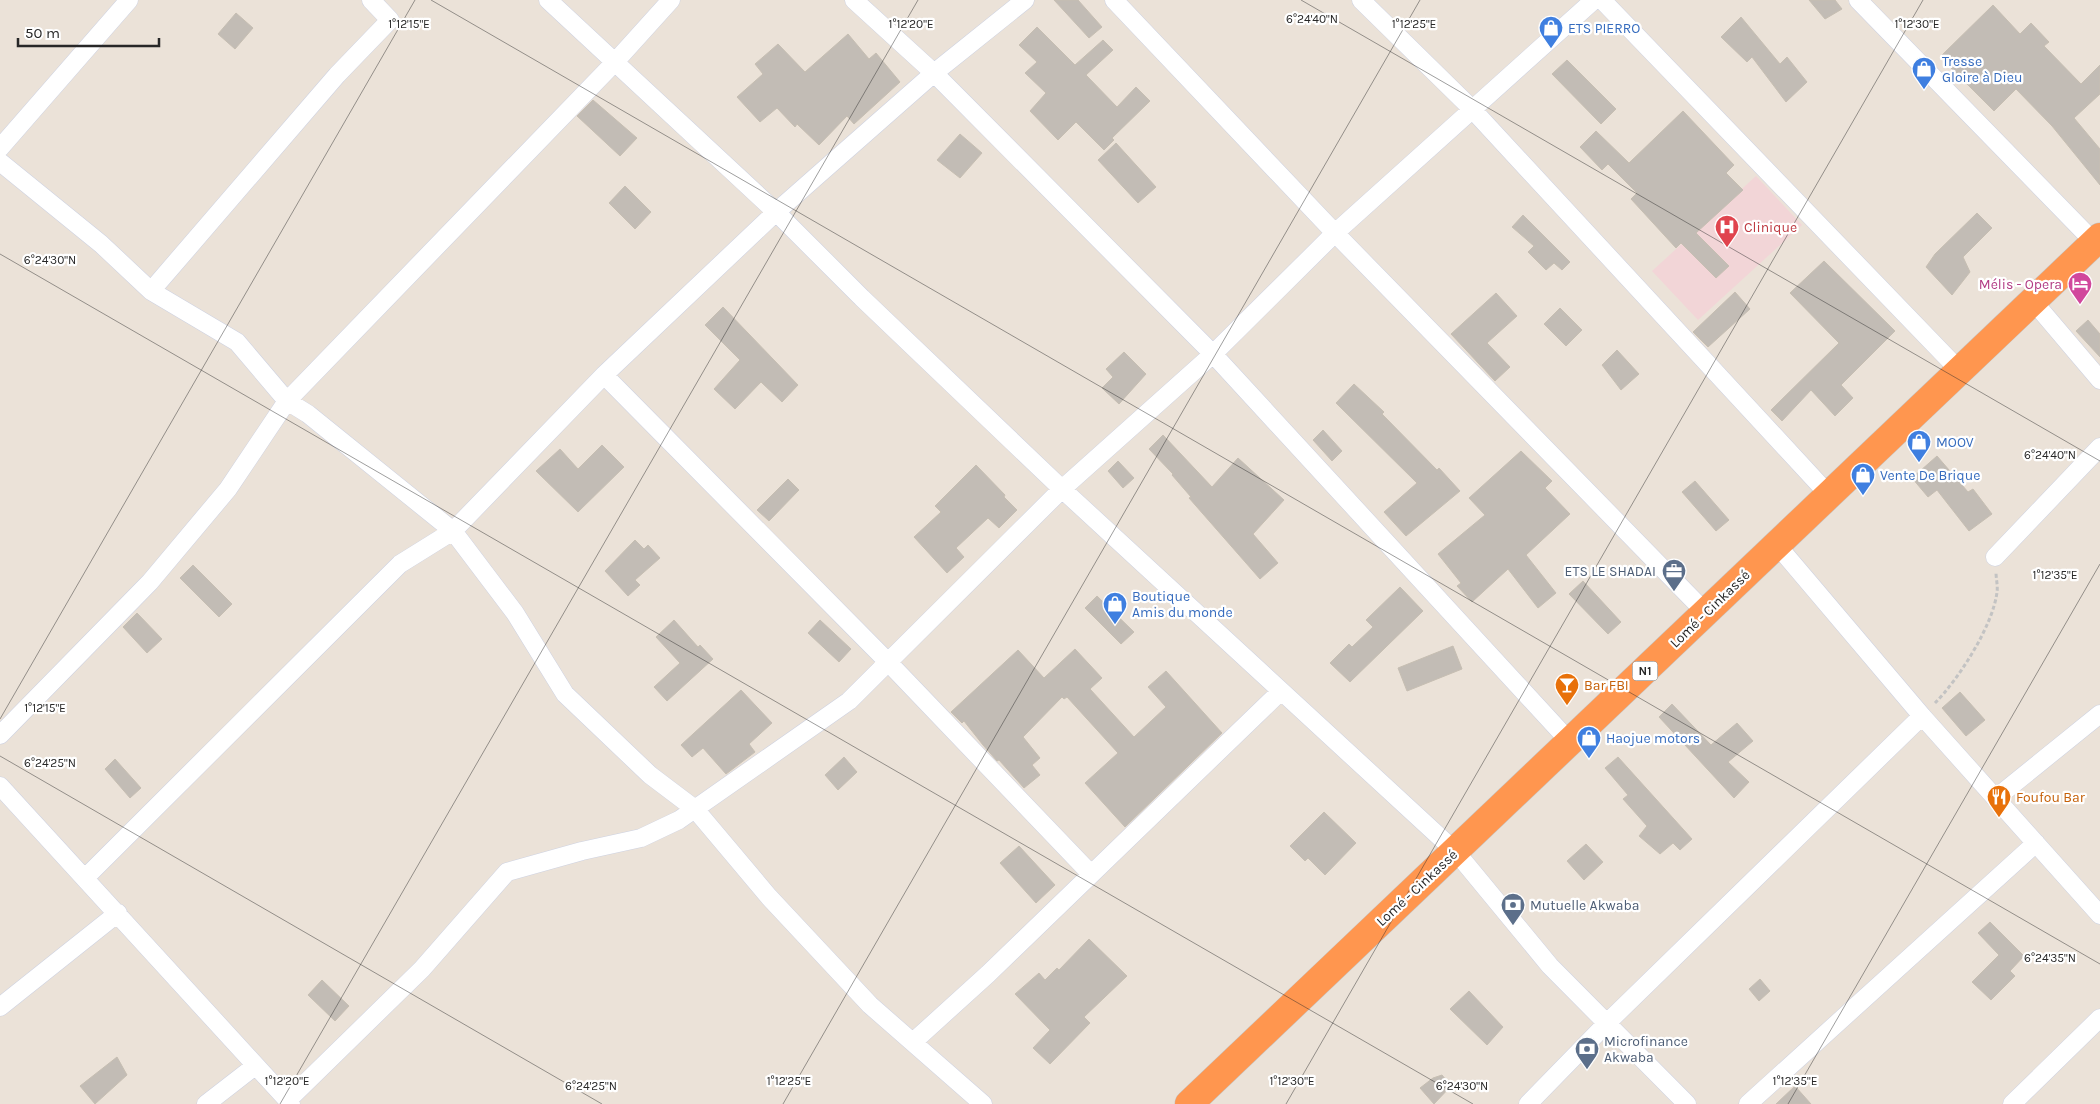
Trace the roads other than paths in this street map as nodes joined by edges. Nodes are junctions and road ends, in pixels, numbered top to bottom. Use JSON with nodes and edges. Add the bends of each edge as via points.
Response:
{"nodes":[{"id":1,"x":130,"y":0,"type":"edge"},
{"id":2,"x":371,"y":0,"type":"edge"},
{"id":3,"x":548,"y":0,"type":"edge"},
{"id":4,"x":671,"y":0,"type":"edge"},
{"id":5,"x":854,"y":0,"type":"edge"},
{"id":6,"x":1025,"y":0,"type":"edge"},
{"id":7,"x":1114,"y":0,"type":"edge"},
{"id":8,"x":1361,"y":0,"type":"edge"},
{"id":9,"x":1594,"y":0,"type":"edge"},
{"id":10,"x":1602,"y":0,"type":"edge"},
{"id":11,"x":1858,"y":0,"type":"edge"},
{"id":12,"x":615,"y":62,"type":"junction"},
{"id":13,"x":934,"y":73,"type":"junction"},
{"id":14,"x":1472,"y":109,"type":"junction"},
{"id":15,"x":0,"y":148,"type":"edge"},
{"id":16,"x":0,"y":162,"type":"edge"},
{"id":17,"x":776,"y":212,"type":"junction"},
{"id":18,"x":1335,"y":233,"type":"junction"},
{"id":19,"x":2097,"y":240,"type":"edge"},
{"id":20,"x":151,"y":291,"type":"junction"},
{"id":21,"x":2034,"y":301,"type":"junction"},
{"id":22,"x":1213,"y":354,"type":"junction"},
{"id":23,"x":1960,"y":371,"type":"junction"},
{"id":24,"x":604,"y":374,"type":"junction"},
{"id":25,"x":2100,"y":380,"type":"edge"},
{"id":26,"x":287,"y":401,"type":"junction"},
{"id":27,"x":2100,"y":447,"type":"edge"},
{"id":28,"x":1062,"y":489,"type":"junction"},
{"id":29,"x":1829,"y":495,"type":"junction"},
{"id":30,"x":454,"y":531,"type":"junction"},
{"id":31,"x":1777,"y":545,"type":"junction"},
{"id":32,"x":1995,"y":557,"type":"road end"},
{"id":33,"x":1706,"y":613,"type":"junction"},
{"id":34,"x":888,"y":662,"type":"junction"},
{"id":35,"x":1281,"y":691,"type":"junction"},
{"id":36,"x":2100,"y":714,"type":"edge"},
{"id":37,"x":1922,"y":716,"type":"junction"},
{"id":38,"x":0,"y":735,"type":"edge"},
{"id":39,"x":1570,"y":742,"type":"junction"},
{"id":40,"x":0,"y":786,"type":"edge"},
{"id":41,"x":1996,"y":798,"type":"junction"},
{"id":42,"x":695,"y":809,"type":"junction"},
{"id":43,"x":2036,"y":843,"type":"junction"},
{"id":44,"x":1456,"y":852,"type":"junction"},
{"id":45,"x":1090,"y":873,"type":"junction"},
{"id":46,"x":85,"y":878,"type":"junction"},
{"id":47,"x":118,"y":913,"type":"junction"},
{"id":48,"x":2100,"y":915,"type":"edge"},
{"id":49,"x":0,"y":1007,"type":"edge"},
{"id":50,"x":2100,"y":1018,"type":"edge"},
{"id":51,"x":1608,"y":1022,"type":"junction"},
{"id":52,"x":913,"y":1042,"type":"junction"},
{"id":53,"x":255,"y":1066,"type":"junction"},
{"id":54,"x":289,"y":1102,"type":"edge"},
{"id":55,"x":206,"y":1104,"type":"edge"},
{"id":56,"x":983,"y":1104,"type":"edge"},
{"id":57,"x":1189,"y":1104,"type":"edge"},
{"id":58,"x":1528,"y":1104,"type":"edge"},
{"id":59,"x":1687,"y":1104,"type":"edge"},
{"id":60,"x":1748,"y":1104,"type":"edge"},
{"id":61,"x":2012,"y":1104,"type":"edge"}],
"edges":[{"from":1,"to":15,"type":"street"},
{"from":2,"to":20,"type":"street","via":[[390,20],[337,75]]},
{"from":3,"to":12,"type":"street"},
{"from":4,"to":12,"type":"street"},
{"from":5,"to":13,"type":"street"},
{"from":6,"to":13,"type":"street"},
{"from":7,"to":18,"type":"street"},
{"from":8,"to":14,"type":"street"},
{"from":9,"to":14,"type":"street"},
{"from":10,"to":23,"type":"street"},
{"from":11,"to":19,"type":"street"},
{"from":12,"to":17,"type":"street"},
{"from":12,"to":26,"type":"street"},
{"from":13,"to":17,"type":"street"},
{"from":13,"to":22,"type":"street"},
{"from":14,"to":18,"type":"street"},
{"from":14,"to":29,"type":"street"},
{"from":16,"to":20,"type":"street","via":[[101,244]]},
{"from":17,"to":24,"type":"street"},
{"from":17,"to":28,"type":"street"},
{"from":18,"to":22,"type":"street"},
{"from":18,"to":33,"type":"street"},
{"from":19,"to":21,"type":"highway","name":"Lomé - Cinkassé","number":"N1"},
{"from":20,"to":26,"type":"street","via":[[237,342]]},
{"from":21,"to":23,"type":"highway","name":"Lomé - Cinkassé","number":"N1"},
{"from":21,"to":25,"type":"street"},
{"from":22,"to":28,"type":"street"},
{"from":22,"to":39,"type":"street"},
{"from":23,"to":29,"type":"highway","name":"Lomé - Cinkassé","number":"N1"},
{"from":24,"to":30,"type":"street"},
{"from":24,"to":34,"type":"street"},
{"from":26,"to":30,"type":"street","via":[[308,414]]},
{"from":26,"to":38,"type":"street","via":[[228,489],[150,582]]},
{"from":27,"to":32,"type":"street"},
{"from":28,"to":34,"type":"street"},
{"from":28,"to":35,"type":"street"},
{"from":29,"to":31,"type":"highway","name":"Lomé - Cinkassé","number":"N1"},
{"from":30,"to":42,"type":"street","via":[[515,613],[565,694],[650,775]]},
{"from":30,"to":46,"type":"street","via":[[400,564]]},
{"from":31,"to":33,"type":"highway","name":"Lomé - Cinkassé","number":"N1"},
{"from":31,"to":37,"type":"street"},
{"from":33,"to":39,"type":"highway","name":"Lomé - Cinkassé","number":"N1"},
{"from":34,"to":42,"type":"street","via":[[849,701]]},
{"from":34,"to":45,"type":"street"},
{"from":35,"to":44,"type":"street"},
{"from":35,"to":45,"type":"street"},
{"from":36,"to":41,"type":"street"},
{"from":37,"to":41,"type":"street"},
{"from":37,"to":51,"type":"street"},
{"from":39,"to":44,"type":"highway","name":"Lomé - Cinkassé","number":"N1"},
{"from":40,"to":46,"type":"street"},
{"from":41,"to":43,"type":"street"},
{"from":42,"to":52,"type":"street","via":[[769,897],[870,1005]]},
{"from":42,"to":54,"type":"street","via":[[641,838],[507,872],[422,969]]},
{"from":43,"to":48,"type":"street"},
{"from":43,"to":60,"type":"street"},
{"from":44,"to":51,"type":"street","via":[[1550,966]]},
{"from":44,"to":57,"type":"highway","name":"Lomé - Cinkassé","number":"N1"},
{"from":45,"to":52,"type":"street","via":[[988,974]]},
{"from":46,"to":47,"type":"street"},
{"from":47,"to":49,"type":"street"},
{"from":47,"to":53,"type":"street"},
{"from":50,"to":61,"type":"street"},
{"from":51,"to":58,"type":"street"},
{"from":51,"to":59,"type":"street"},
{"from":52,"to":56,"type":"street"},
{"from":53,"to":54,"type":"street"},
{"from":53,"to":55,"type":"street"}]}
